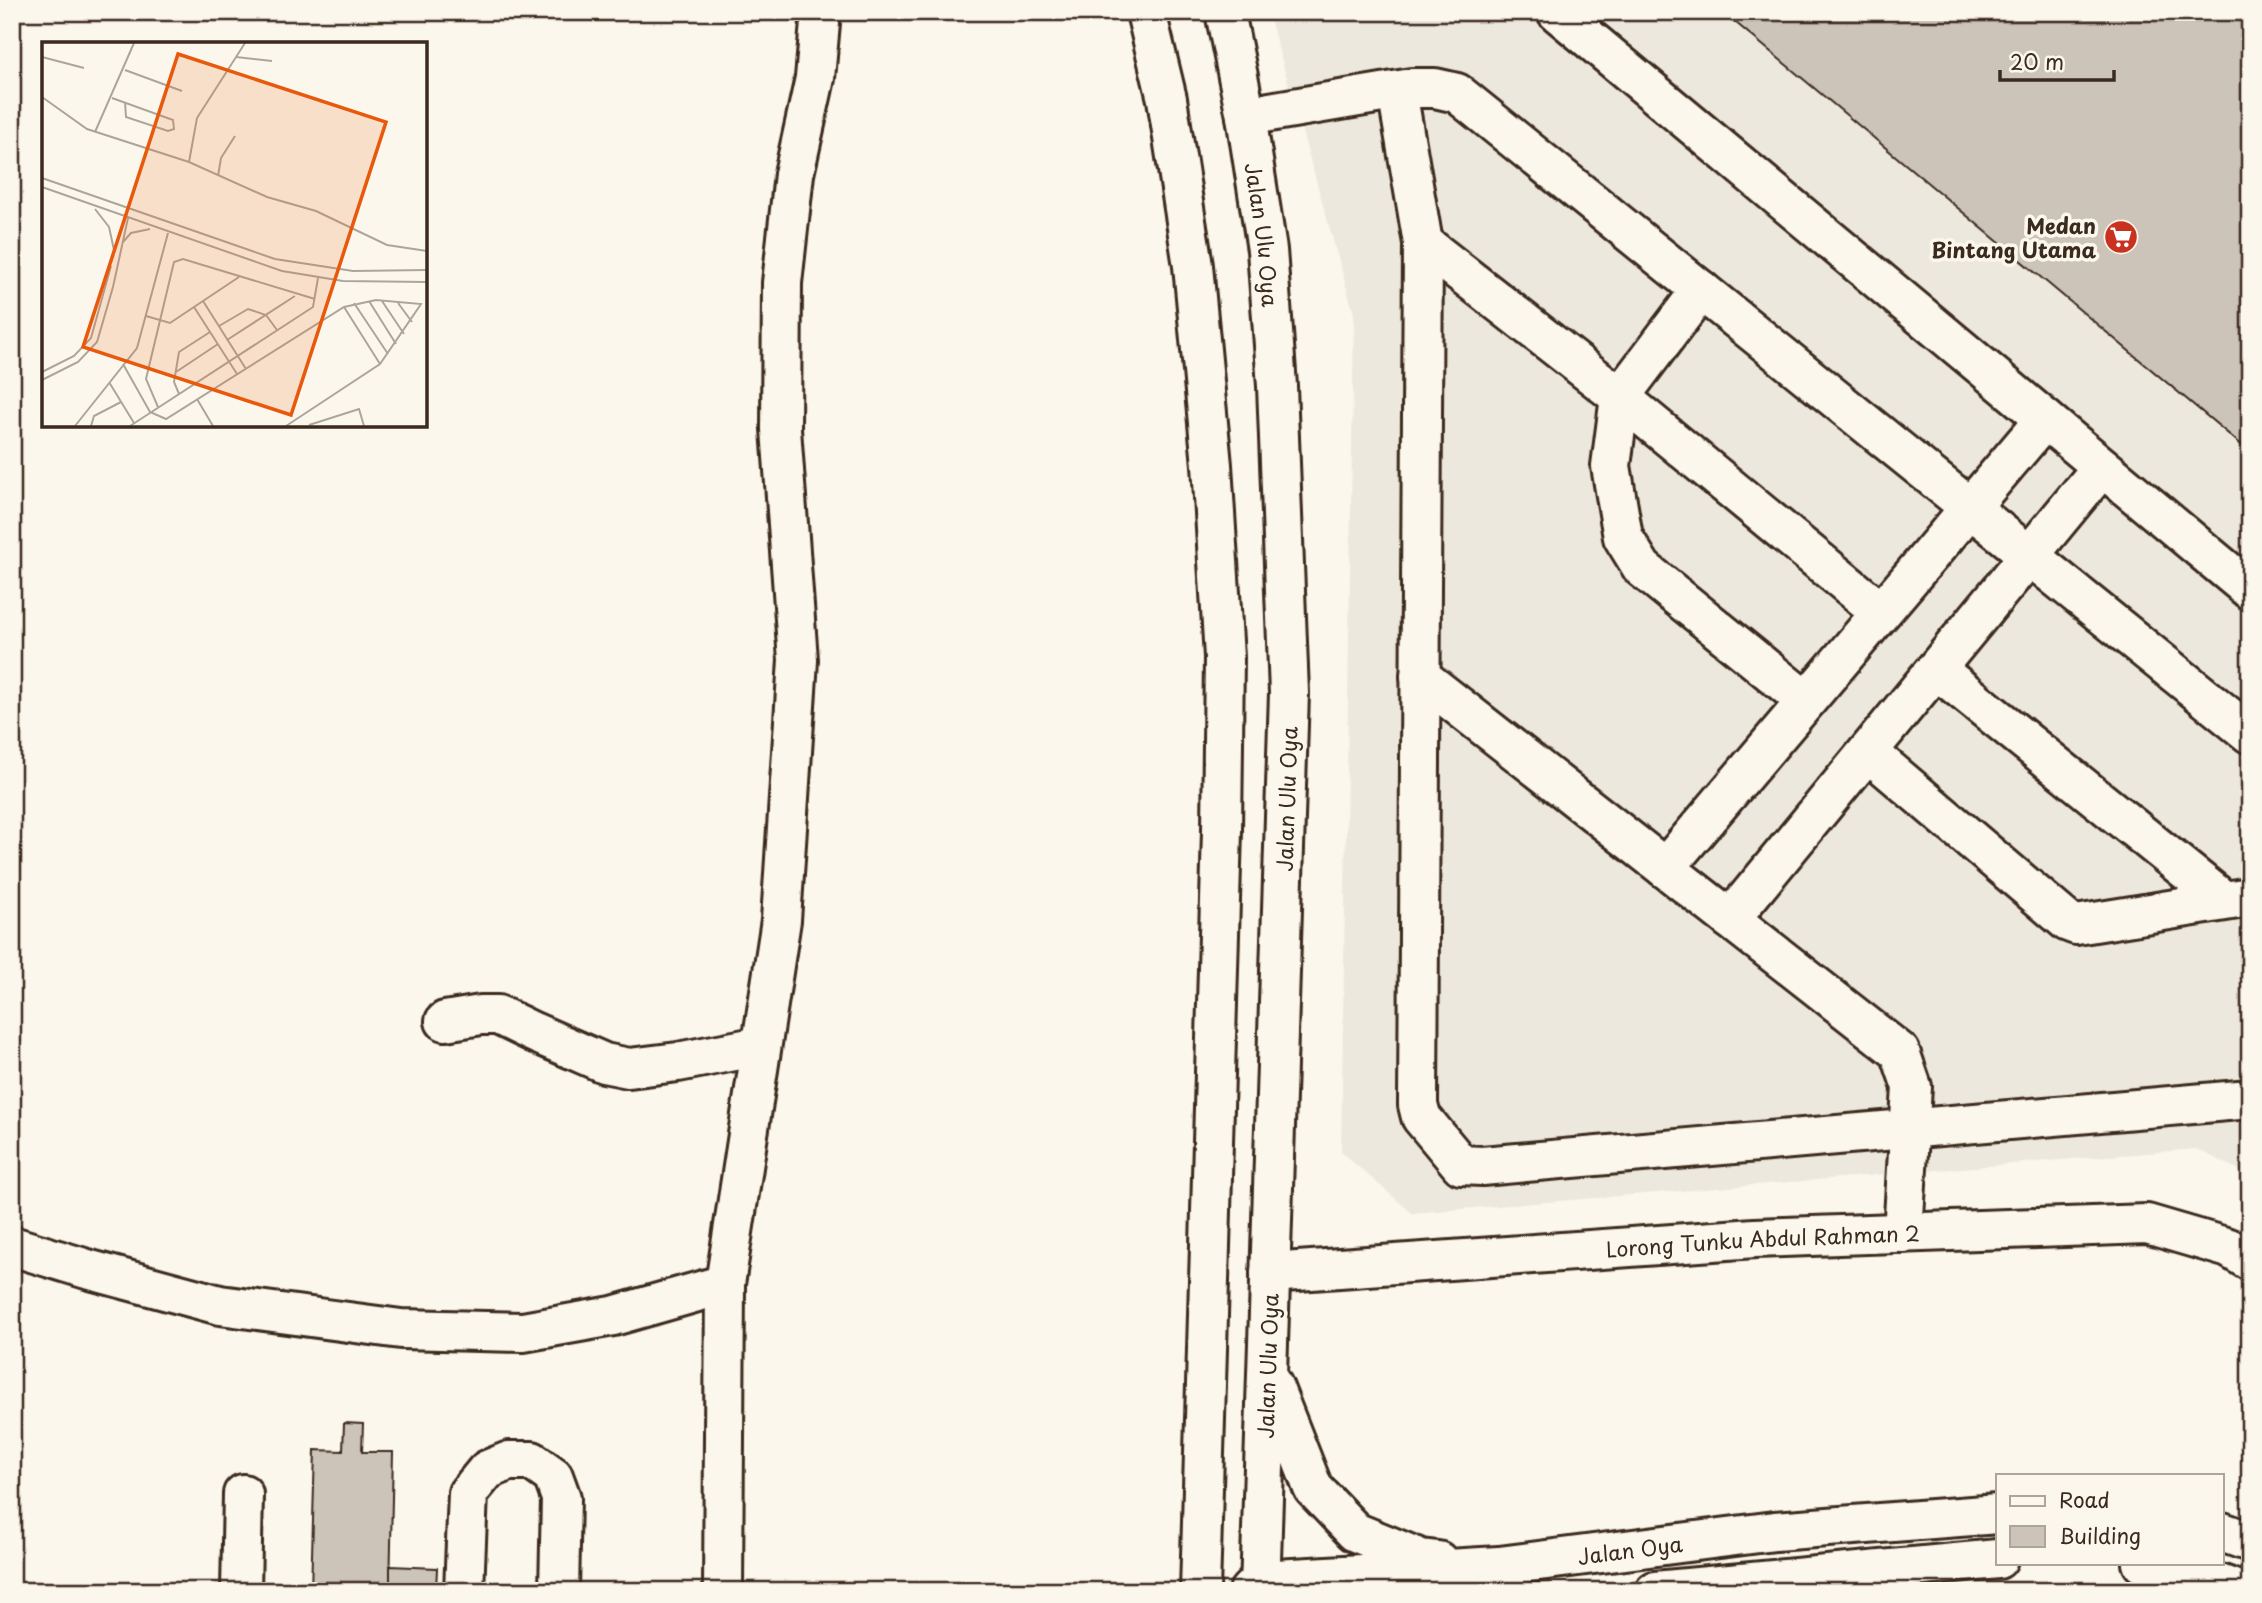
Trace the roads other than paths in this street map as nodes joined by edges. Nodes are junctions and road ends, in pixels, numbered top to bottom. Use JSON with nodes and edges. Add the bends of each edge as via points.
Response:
{"nodes":[{"id":1,"x":821,"y":12,"type":"edge"},
{"id":2,"x":1146,"y":12,"type":"edge"},
{"id":3,"x":1225,"y":12,"type":"edge"},
{"id":4,"x":1557,"y":12,"type":"edge"},
{"id":5,"x":1397,"y":91,"type":"junction"},
{"id":6,"x":1246,"y":116,"type":"junction"},
{"id":7,"x":1423,"y":243,"type":"junction"},
{"id":8,"x":1701,"y":290,"type":"junction"},
{"id":9,"x":1620,"y":397,"type":"junction"},
{"id":10,"x":2045,"y":419,"type":"junction"},
{"id":11,"x":2102,"y":467,"type":"junction"},
{"id":12,"x":1969,"y":507,"type":"junction"},
{"id":13,"x":2029,"y":555,"type":"junction"},
{"id":14,"x":2250,"y":590,"type":"edge"},
{"id":15,"x":1881,"y":612,"type":"junction"},
{"id":16,"x":1936,"y":669,"type":"junction"},
{"id":17,"x":1420,"y":676,"type":"junction"},
{"id":18,"x":1806,"y":701,"type":"junction"},
{"id":19,"x":2250,"y":734,"type":"edge"},
{"id":20,"x":1868,"y":752,"type":"junction"},
{"id":21,"x":1665,"y":868,"type":"junction"},
{"id":22,"x":2237,"y":899,"type":"edge"},
{"id":23,"x":1730,"y":919,"type":"junction"},
{"id":24,"x":444,"y":1021,"type":"dead end"},
{"id":25,"x":760,"y":1046,"type":"junction"},
{"id":26,"x":2250,"y":1099,"type":"edge"},
{"id":27,"x":1909,"y":1129,"type":"junction"},
{"id":28,"x":1903,"y":1233,"type":"junction"},
{"id":29,"x":12,"y":1246,"type":"edge"},
{"id":30,"x":2250,"y":1261,"type":"edge"},
{"id":31,"x":1270,"y":1273,"type":"junction"},
{"id":32,"x":725,"y":1284,"type":"junction"},
{"id":33,"x":1267,"y":1370,"type":"junction"},
{"id":34,"x":243,"y":1494,"type":"dead end"},
{"id":35,"x":1996,"y":1514,"type":"edge"},
{"id":36,"x":2224,"y":1533,"type":"edge"},
{"id":37,"x":1202,"y":1536,"type":"junction"},
{"id":38,"x":2250,"y":1542,"type":"edge"},
{"id":39,"x":1996,"y":1559,"type":"edge"},
{"id":40,"x":2148,"y":1564,"type":"edge"},
{"id":41,"x":1499,"y":1566,"type":"junction"},
{"id":42,"x":1250,"y":1588,"type":"edge"},
{"id":43,"x":241,"y":1591,"type":"edge"},
{"id":44,"x":464,"y":1591,"type":"edge"},
{"id":45,"x":559,"y":1591,"type":"edge"},
{"id":46,"x":723,"y":1591,"type":"edge"},
{"id":47,"x":1200,"y":1591,"type":"edge"},
{"id":48,"x":1655,"y":1591,"type":"edge"},
{"id":49,"x":2239,"y":1591,"type":"edge"}],
"edges":[{"from":1,"to":25,"type":"street","via":[[815,78],[794,174],[782,283],[781,429],[798,660],[781,920]]},
{"from":2,"to":37,"type":"street","via":[[1167,99],[1192,266],[1212,465],[1224,657]]},
{"from":3,"to":6,"type":"street","name":"Jalan Ulu Oya"},
{"from":4,"to":10,"type":"street"},
{"from":5,"to":6,"type":"street"},
{"from":5,"to":7,"type":"street"},
{"from":5,"to":8,"type":"street","via":[[1435,88],[1457,93]]},
{"from":6,"to":31,"type":"street","name":"Jalan Ulu Oya","via":[[1267,250],[1289,693]]},
{"from":7,"to":9,"type":"street"},
{"from":7,"to":17,"type":"street"},
{"from":8,"to":9,"type":"street"},
{"from":8,"to":12,"type":"street"},
{"from":9,"to":15,"type":"street"},
{"from":9,"to":18,"type":"street","via":[[1611,466],[1623,537],[1642,568]]},
{"from":10,"to":11,"type":"street"},
{"from":10,"to":12,"type":"street"},
{"from":11,"to":13,"type":"street"},
{"from":11,"to":14,"type":"street"},
{"from":12,"to":13,"type":"street"},
{"from":12,"to":15,"type":"street"},
{"from":13,"to":16,"type":"street"},
{"from":13,"to":19,"type":"street"},
{"from":15,"to":18,"type":"street"},
{"from":16,"to":20,"type":"street"},
{"from":16,"to":22,"type":"street"},
{"from":17,"to":21,"type":"street"},
{"from":17,"to":27,"type":"street","via":[[1418,1105],[1421,1117],[1461,1165]]},
{"from":18,"to":21,"type":"street"},
{"from":20,"to":22,"type":"street","via":[[2068,922],[2076,925]]},
{"from":20,"to":23,"type":"street"},
{"from":21,"to":23,"type":"street"},
{"from":23,"to":27,"type":"street","via":[[1900,1052],[1912,1087]]},
{"from":24,"to":25,"type":"street","via":[[498,1014],[604,1063],[629,1068]]},
{"from":25,"to":32,"type":"street"},
{"from":26,"to":27,"type":"street"},
{"from":27,"to":28,"type":"street"},
{"from":28,"to":30,"type":"street","name":"Lorong Tunku Abdul Rahman 2","via":[[2147,1224],[2229,1248]]},
{"from":28,"to":31,"type":"street","name":"Lorong Tunku Abdul Rahman 2","via":[[1741,1238]]},
{"from":29,"to":32,"type":"street","via":[[220,1306],[401,1329],[523,1332],[613,1316]]},
{"from":31,"to":33,"type":"street","name":"Jalan Ulu Oya"},
{"from":32,"to":46,"type":"street"},
{"from":33,"to":41,"type":"street","via":[[1313,1488],[1355,1532],[1421,1559]]},
{"from":33,"to":42,"type":"street","name":"Jalan Ulu Oya"},
{"from":34,"to":43,"type":"street"},
{"from":35,"to":41,"type":"street","name":"Jalan Oya","via":[[1775,1531]]},
{"from":36,"to":38,"type":"street"},
{"from":37,"to":42,"type":"street"},
{"from":37,"to":47,"type":"street"},
{"from":39,"to":48,"type":"street","name":"Jalan Oya"},
{"from":40,"to":49,"type":"street","via":[[2178,1569]]},
{"from":41,"to":42,"type":"street","name":"Jalan Oya"},
{"from":44,"to":45,"type":"street","via":[[468,1493],[487,1470],[509,1461],[532,1461],[553,1476],[561,1499]]}]}
